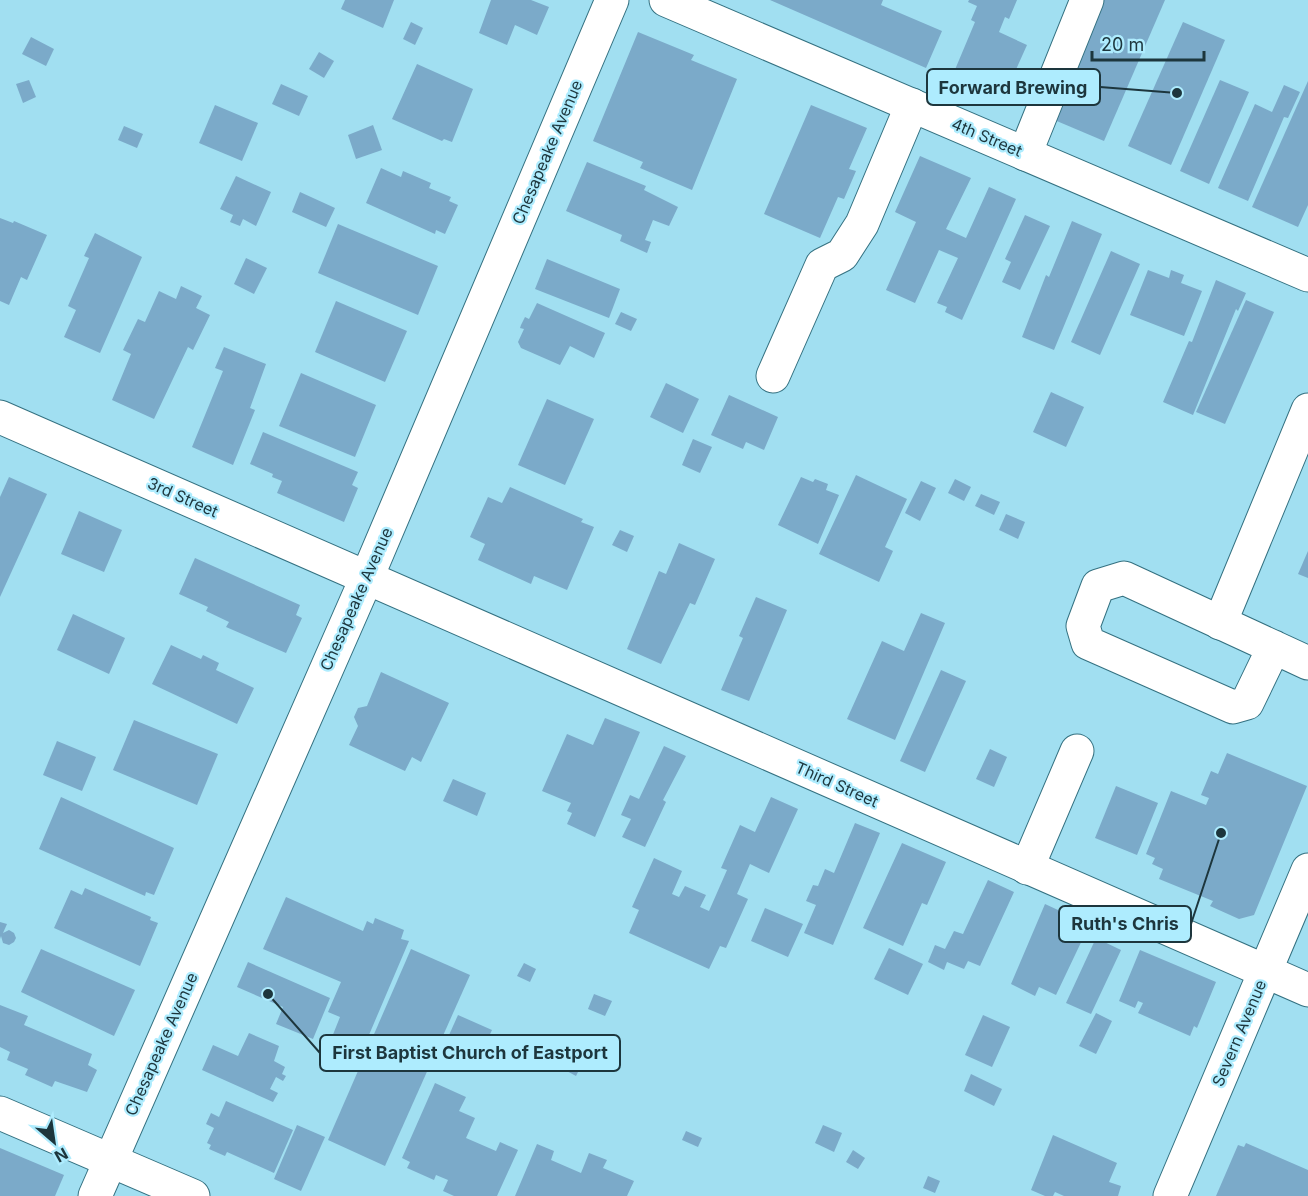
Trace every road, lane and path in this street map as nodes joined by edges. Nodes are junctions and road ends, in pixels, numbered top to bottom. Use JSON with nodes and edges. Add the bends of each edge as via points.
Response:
{"nodes":[{"id":1,"x":612,"y":0,"type":"edge"},
{"id":2,"x":666,"y":0,"type":"edge"},
{"id":3,"x":1087,"y":0,"type":"edge"},
{"id":4,"x":912,"y":105,"type":"junction"},
{"id":5,"x":1025,"y":153,"type":"junction"},
{"id":6,"x":1308,"y":275,"type":"edge"},
{"id":7,"x":773,"y":376,"type":"dead end"},
{"id":8,"x":1308,"y":410,"type":"edge"},
{"id":9,"x":0,"y":417,"type":"edge"},
{"id":10,"x":367,"y":577,"type":"junction"},
{"id":11,"x":1220,"y":623,"type":"junction"},
{"id":12,"x":1274,"y":647,"type":"junction"},
{"id":13,"x":1308,"y":663,"type":"edge"},
{"id":14,"x":1077,"y":751,"type":"dead end"},
{"id":15,"x":1027,"y":868,"type":"junction"},
{"id":16,"x":1308,"y":870,"type":"edge"},
{"id":17,"x":1264,"y":972,"type":"junction"},
{"id":18,"x":1308,"y":990,"type":"edge"},
{"id":19,"x":0,"y":1113,"type":"edge"},
{"id":20,"x":110,"y":1160,"type":"junction"},
{"id":21,"x":95,"y":1196,"type":"edge"},
{"id":22,"x":194,"y":1196,"type":"edge"},
{"id":23,"x":1170,"y":1196,"type":"edge"}],
"edges":[{"from":1,"to":10,"type":"street","name":"Chesapeake Avenue"},
{"from":2,"to":4,"type":"street","name":"4th Street"},
{"from":3,"to":5,"type":"street"},
{"from":4,"to":5,"type":"street","name":"4th Street"},
{"from":4,"to":7,"type":"street","via":[[862,224],[842,255],[822,265]]},
{"from":5,"to":6,"type":"street","name":"4th Street"},
{"from":8,"to":11,"type":"street"},
{"from":9,"to":10,"type":"street","name":"3rd Street"},
{"from":10,"to":15,"type":"street","name":"Third Street"},
{"from":10,"to":20,"type":"street","name":"Chesapeake Avenue"},
{"from":11,"to":12,"type":"street"},
{"from":11,"to":12,"type":"street","via":[[1124,578],[1098,586],[1083,626],[1089,643],[1233,707],[1247,703]]},
{"from":12,"to":13,"type":"street"},
{"from":14,"to":15,"type":"street"},
{"from":15,"to":17,"type":"street","name":"Third Street"},
{"from":16,"to":17,"type":"street","name":"Severn Avenue"},
{"from":17,"to":18,"type":"street","name":"Third Street"},
{"from":17,"to":23,"type":"street","name":"Severn Avenue"},
{"from":19,"to":20,"type":"street"},
{"from":20,"to":21,"type":"street","name":"Chesapeake Avenue"},
{"from":20,"to":22,"type":"street"}]}
